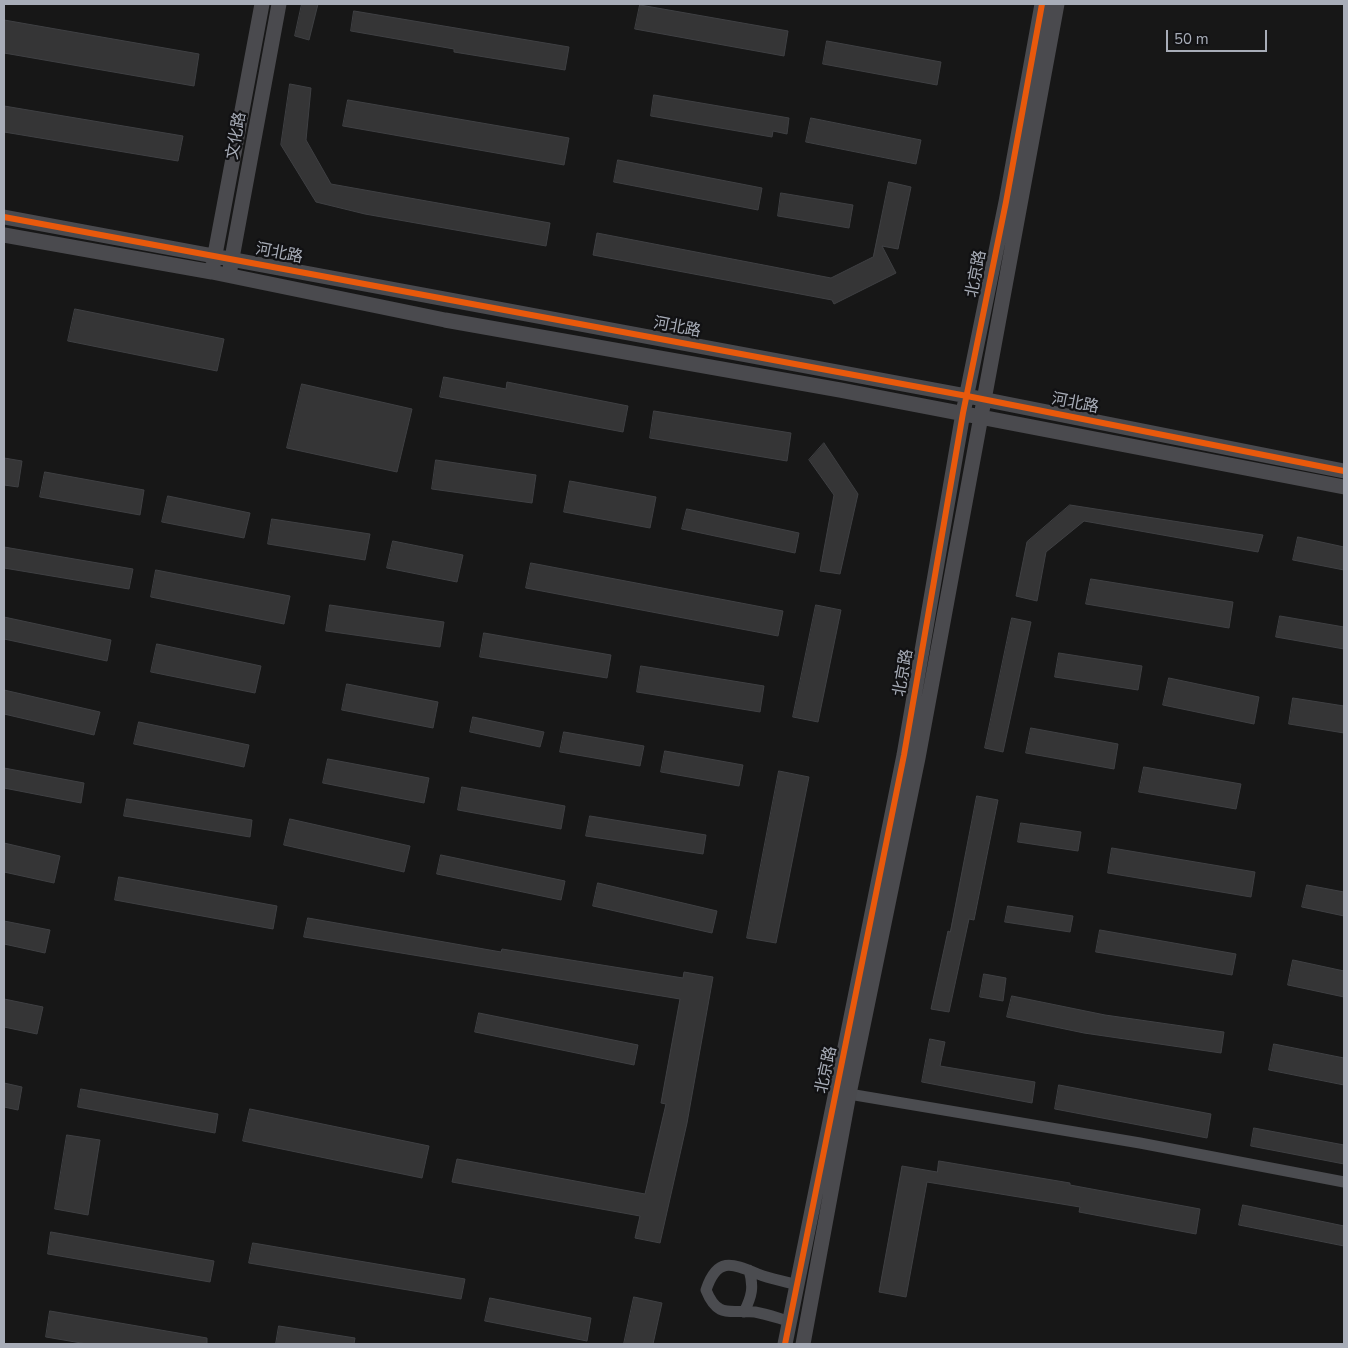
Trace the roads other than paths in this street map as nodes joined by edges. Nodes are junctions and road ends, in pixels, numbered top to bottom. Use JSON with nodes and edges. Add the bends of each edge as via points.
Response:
{"nodes":[{"id":1,"x":262,"y":4,"type":"edge"},
{"id":2,"x":279,"y":4,"type":"edge"},
{"id":3,"x":1042,"y":4,"type":"edge"},
{"id":4,"x":1057,"y":4,"type":"edge"},
{"id":5,"x":4,"y":216,"type":"edge"},
{"id":6,"x":4,"y":236,"type":"edge"},
{"id":7,"x":216,"y":256,"type":"junction"},
{"id":8,"x":232,"y":259,"type":"junction"},
{"id":9,"x":212,"y":272,"type":"junction"},
{"id":10,"x":228,"y":275,"type":"junction"},
{"id":11,"x":967,"y":396,"type":"junction"},
{"id":12,"x":984,"y":400,"type":"junction"},
{"id":13,"x":963,"y":413,"type":"junction"},
{"id":14,"x":980,"y":416,"type":"junction"},
{"id":15,"x":1344,"y":471,"type":"edge"},
{"id":16,"x":1344,"y":487,"type":"edge"},
{"id":17,"x":850,"y":1094,"type":"junction"},
{"id":18,"x":1344,"y":1182,"type":"edge"},
{"id":19,"x":749,"y":1270,"type":"junction"},
{"id":20,"x":797,"y":1285,"type":"junction"},
{"id":21,"x":744,"y":1312,"type":"junction"},
{"id":22,"x":789,"y":1321,"type":"junction"},
{"id":23,"x":785,"y":1344,"type":"edge"},
{"id":24,"x":803,"y":1344,"type":"edge"}],
"edges":[{"from":1,"to":7,"type":"street","name":"文化路"},
{"from":2,"to":8,"type":"street","name":"文化路"},
{"from":3,"to":11,"type":"street","name":"北京路"},
{"from":4,"to":12,"type":"street","name":"北京路"},
{"from":5,"to":7,"type":"street","name":"河北路"},
{"from":6,"to":9,"type":"street","name":"河北路"},
{"from":7,"to":8,"type":"street","name":"河北路"},
{"from":7,"to":9,"type":"street","name":"文化路"},
{"from":8,"to":10,"type":"street","name":"文化路"},
{"from":8,"to":11,"type":"street","name":"河北路"},
{"from":9,"to":10,"type":"street","name":"河北路"},
{"from":10,"to":13,"type":"street","name":"河北路","via":[[444,320]]},
{"from":11,"to":12,"type":"street","name":"河北路"},
{"from":11,"to":13,"type":"street","name":"北京路"},
{"from":12,"to":14,"type":"street","name":"北京路"},
{"from":12,"to":15,"type":"street","name":"河北路"},
{"from":13,"to":14,"type":"street","name":"河北路"},
{"from":13,"to":20,"type":"street","name":"北京路","via":[[904,755]]},
{"from":14,"to":16,"type":"street","name":"河北路"},
{"from":14,"to":17,"type":"street","name":"北京路","via":[[918,758]]},
{"from":17,"to":18,"type":"street","via":[[1140,1143]]},
{"from":17,"to":24,"type":"street","name":"北京路"},
{"from":19,"to":20,"type":"street"},
{"from":19,"to":21,"type":"street","via":[[753,1283],[752,1298]]},
{"from":19,"to":21,"type":"street","via":[[729,1265],[719,1267],[711,1276],[706,1290],[710,1300],[728,1314]]},
{"from":20,"to":22,"type":"street","name":"北京路"},
{"from":21,"to":22,"type":"street"},
{"from":22,"to":23,"type":"street","name":"北京路"}]}
